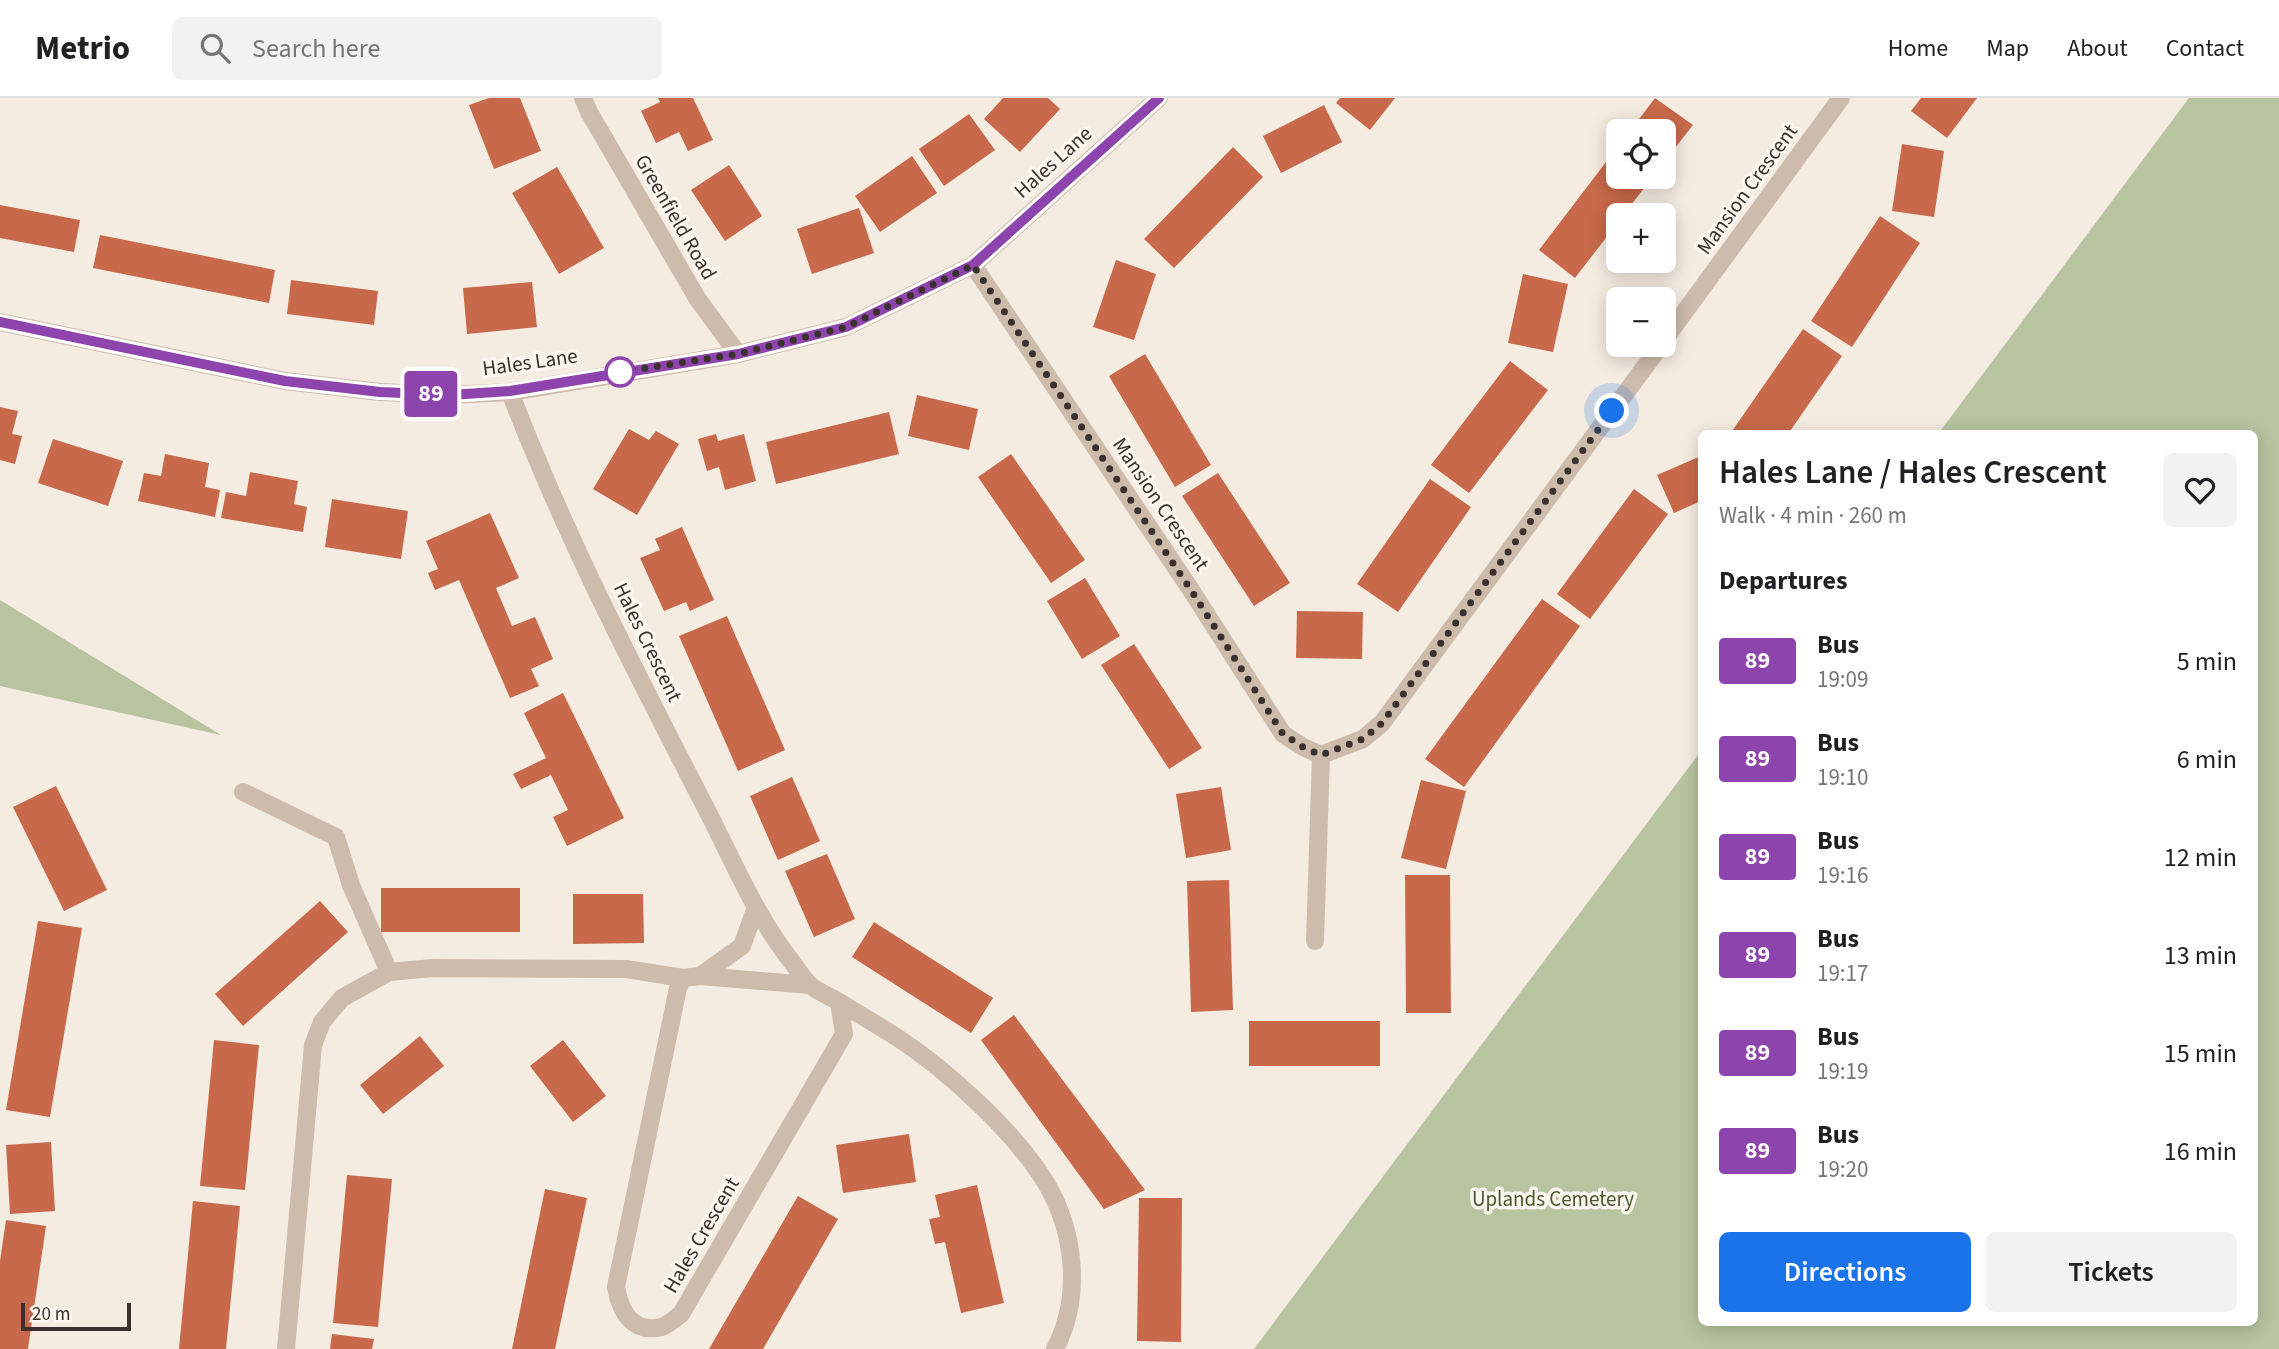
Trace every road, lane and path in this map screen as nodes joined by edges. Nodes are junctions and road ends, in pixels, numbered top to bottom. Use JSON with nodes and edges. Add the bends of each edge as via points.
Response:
{"nodes":[{"id":1,"x":583,"y":98,"type":"edge"},
{"id":2,"x":1159,"y":98,"type":"edge"},
{"id":3,"x":1841,"y":98,"type":"edge"},
{"id":4,"x":973,"y":265,"type":"junction"},
{"id":5,"x":0,"y":322,"type":"edge"},
{"id":6,"x":1676,"y":324,"type":"edge"},
{"id":7,"x":738,"y":354,"type":"junction"},
{"id":8,"x":1652,"y":357,"type":"edge"},
{"id":9,"x":510,"y":391,"type":"junction"},
{"id":10,"x":1321,"y":755,"type":"junction"},
{"id":11,"x":243,"y":792,"type":"dead end"},
{"id":12,"x":756,"y":907,"type":"junction"},
{"id":13,"x":1315,"y":941,"type":"dead end"},
{"id":14,"x":389,"y":972,"type":"junction"},
{"id":15,"x":691,"y":977,"type":"junction"},
{"id":16,"x":810,"y":985,"type":"junction"},
{"id":17,"x":839,"y":1002,"type":"junction"},
{"id":18,"x":286,"y":1349,"type":"edge"},
{"id":19,"x":1055,"y":1349,"type":"edge"}],
"edges":[{"from":1,"to":7,"type":"street","name":"Greenfield Road","via":[[697,298]]},
{"from":2,"to":4,"type":"street","name":"Hales Lane"},
{"from":3,"to":6,"type":"street","name":"Mansion Crescent"},
{"from":4,"to":7,"type":"street","name":"Hales Lane","via":[[846,327]]},
{"from":4,"to":10,"type":"street","name":"Mansion Crescent","via":[[1283,734]]},
{"from":5,"to":9,"type":"street","name":"Hales Lane","via":[[285,381],[380,392],[450,395]]},
{"from":7,"to":9,"type":"street","name":"Hales Lane"},
{"from":8,"to":10,"type":"street","via":[[1382,723],[1363,739]]},
{"from":9,"to":12,"type":"street","name":"Hales Crescent","via":[[538,465],[619,635]]},
{"from":10,"to":13,"type":"street"},
{"from":11,"to":14,"type":"street","via":[[336,837],[351,885]]},
{"from":12,"to":15,"type":"street","via":[[742,946]]},
{"from":12,"to":16,"type":"street","name":"Hales Crescent","via":[[779,947]]},
{"from":14,"to":15,"type":"street","via":[[433,968],[625,970]]},
{"from":14,"to":18,"type":"street","via":[[342,998],[322,1022],[313,1045]]},
{"from":15,"to":16,"type":"street"},
{"from":15,"to":17,"type":"street","name":"Hales Crescent","via":[[678,988],[616,1287],[619,1306],[629,1320],[645,1327],[663,1326],[681,1314],[844,1034]]},
{"from":16,"to":17,"type":"street","name":"Hales Crescent"},
{"from":17,"to":19,"type":"street","name":"Hales Crescent","via":[[952,1078],[1045,1182],[1060,1209],[1072,1263],[1068,1319]]}]}
